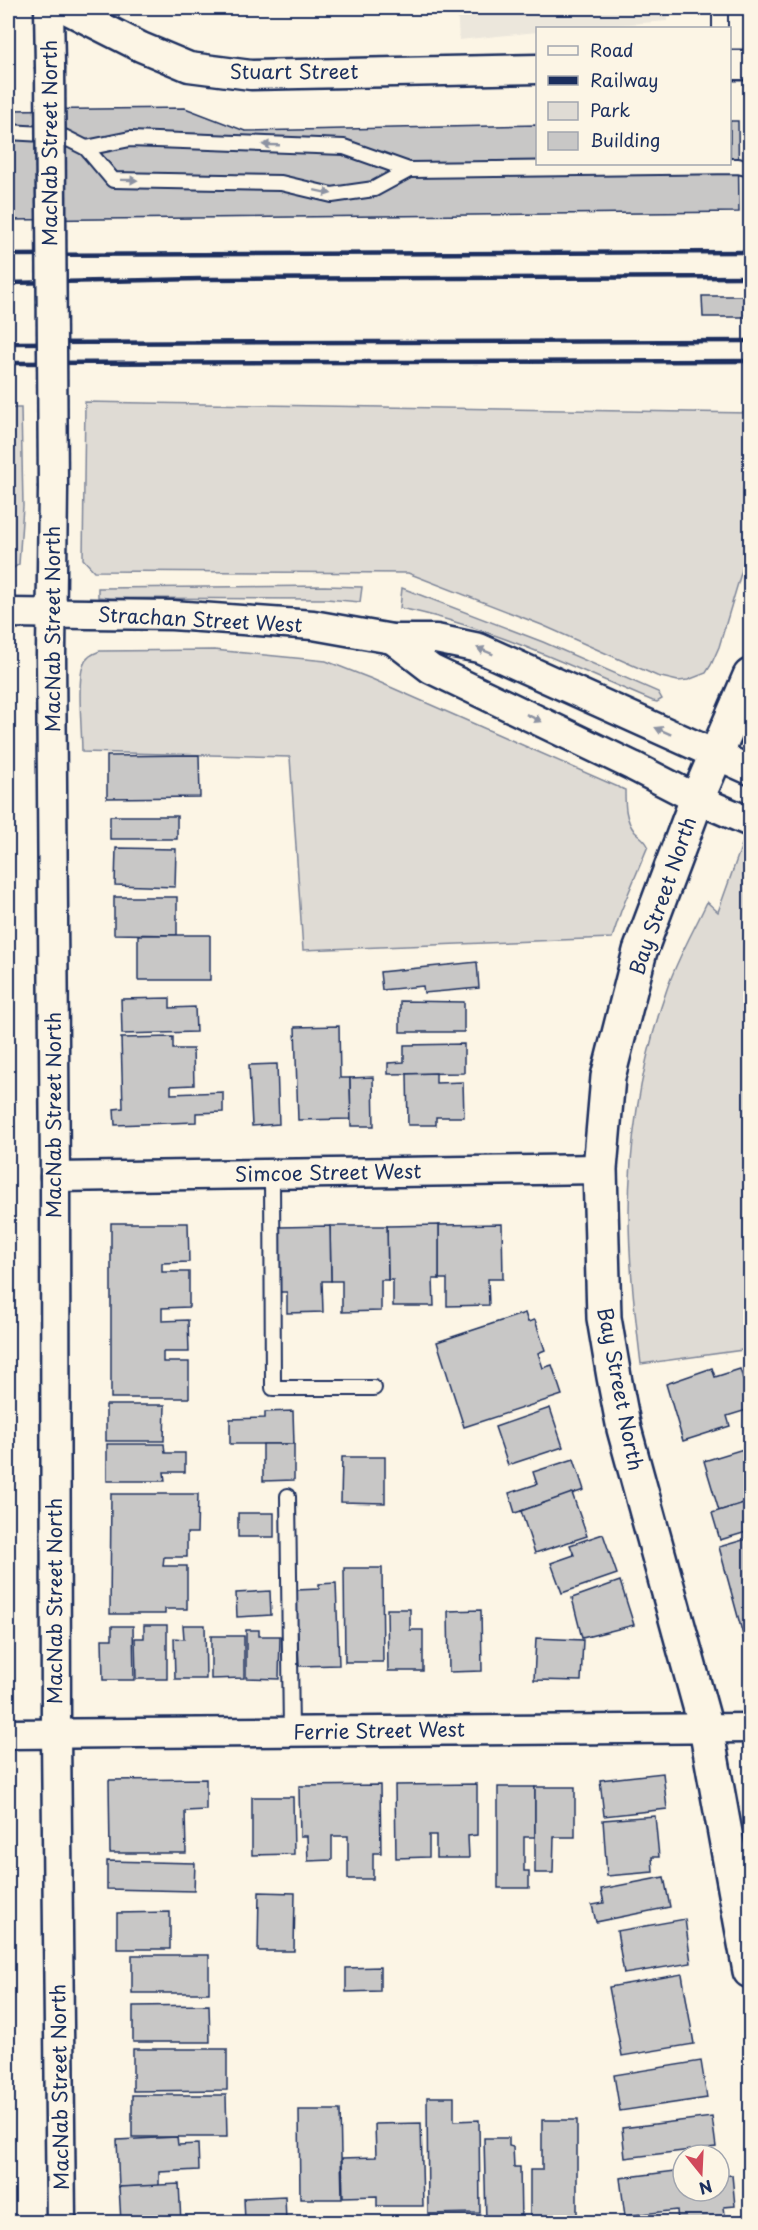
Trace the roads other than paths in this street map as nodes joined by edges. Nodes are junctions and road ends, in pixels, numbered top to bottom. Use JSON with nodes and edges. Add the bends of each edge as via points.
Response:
{"nodes":[{"id":1,"x":49,"y":8,"type":"edge"},
{"id":2,"x":64,"y":8,"type":"edge"},
{"id":3,"x":720,"y":8,"type":"edge"},
{"id":4,"x":720,"y":27,"type":"edge"},
{"id":5,"x":731,"y":65,"type":"edge"},
{"id":6,"x":750,"y":65,"type":"edge"},
{"id":7,"x":536,"y":69,"type":"edge"},
{"id":8,"x":8,"y":132,"type":"edge"},
{"id":9,"x":86,"y":148,"type":"junction"},
{"id":10,"x":750,"y":169,"type":"edge"},
{"id":11,"x":409,"y":170,"type":"junction"},
{"id":12,"x":8,"y":614,"type":"edge"},
{"id":13,"x":51,"y":614,"type":"junction"},
{"id":14,"x":392,"y":639,"type":"junction"},
{"id":15,"x":750,"y":676,"type":"edge"},
{"id":16,"x":717,"y":754,"type":"junction"},
{"id":17,"x":750,"y":770,"type":"edge"},
{"id":18,"x":697,"y":800,"type":"junction"},
{"id":19,"x":750,"y":822,"type":"edge"},
{"id":20,"x":600,"y":1169,"type":"junction"},
{"id":21,"x":272,"y":1174,"type":"junction"},
{"id":22,"x":55,"y":1177,"type":"junction"},
{"id":23,"x":374,"y":1388,"type":"dead end"},
{"id":24,"x":288,"y":1496,"type":"dead end"},
{"id":25,"x":706,"y":1728,"type":"junction"},
{"id":26,"x":750,"y":1728,"type":"edge"},
{"id":27,"x":291,"y":1732,"type":"junction"},
{"id":28,"x":8,"y":1734,"type":"edge"},
{"id":29,"x":56,"y":1735,"type":"junction"},
{"id":30,"x":750,"y":1971,"type":"edge"},
{"id":31,"x":61,"y":2223,"type":"edge"}],
"edges":[{"from":1,"to":13,"type":"street","name":"MacNab Street North","bridge":true},
{"from":2,"to":7,"type":"street","name":"Stuart Street","via":[[189,67],[241,74]]},
{"from":3,"to":4,"type":"lane"},
{"from":5,"to":6,"type":"street"},
{"from":8,"to":9,"type":"lane","via":[[60,135]]},
{"from":11,"to":9,"type":"lane","one_way":true,"via":[[344,147],[130,139]]},
{"from":9,"to":11,"type":"lane","one_way":true,"via":[[113,180],[281,183],[332,195],[374,189]]},
{"from":10,"to":11,"type":"lane","via":[[738,166]]},
{"from":12,"to":13,"type":"street","name":"Strachan Street West"},
{"from":13,"to":14,"type":"street","name":"Strachan Street West","via":[[172,615],[313,625]]},
{"from":13,"to":22,"type":"street","name":"MacNab Street North"},
{"from":16,"to":14,"type":"street","name":"Strachan Street West","one_way":true,"via":[[479,648],[436,639]]},
{"from":14,"to":18,"type":"street","name":"Strachan Street West","one_way":true,"via":[[431,669]]},
{"from":15,"to":16,"type":"street","name":"Bay Street North"},
{"from":16,"to":17,"type":"street","name":"Strachan Street West"},
{"from":16,"to":18,"type":"street","name":"Bay Street North"},
{"from":18,"to":19,"type":"street","name":"Strachan Street West"},
{"from":18,"to":20,"type":"street","name":"Bay Street North","via":[[640,951],[608,1077]]},
{"from":20,"to":21,"type":"street","name":"Simcoe Street West"},
{"from":20,"to":25,"type":"street","name":"Bay Street North","via":[[604,1318],[614,1377],[624,1429]]},
{"from":21,"to":22,"type":"street","name":"Simcoe Street West"},
{"from":21,"to":23,"type":"lane","via":[[273,1388]]},
{"from":22,"to":29,"type":"street","name":"MacNab Street North"},
{"from":24,"to":27,"type":"lane"},
{"from":25,"to":26,"type":"street","name":"Ferrie Street West"},
{"from":25,"to":27,"type":"street","name":"Ferrie Street West"},
{"from":25,"to":30,"type":"street","name":"Bay Street North"},
{"from":27,"to":29,"type":"street","name":"Ferrie Street West"},
{"from":28,"to":29,"type":"street","name":"Ferrie Street West"},
{"from":29,"to":31,"type":"street","name":"MacNab Street North"}]}
